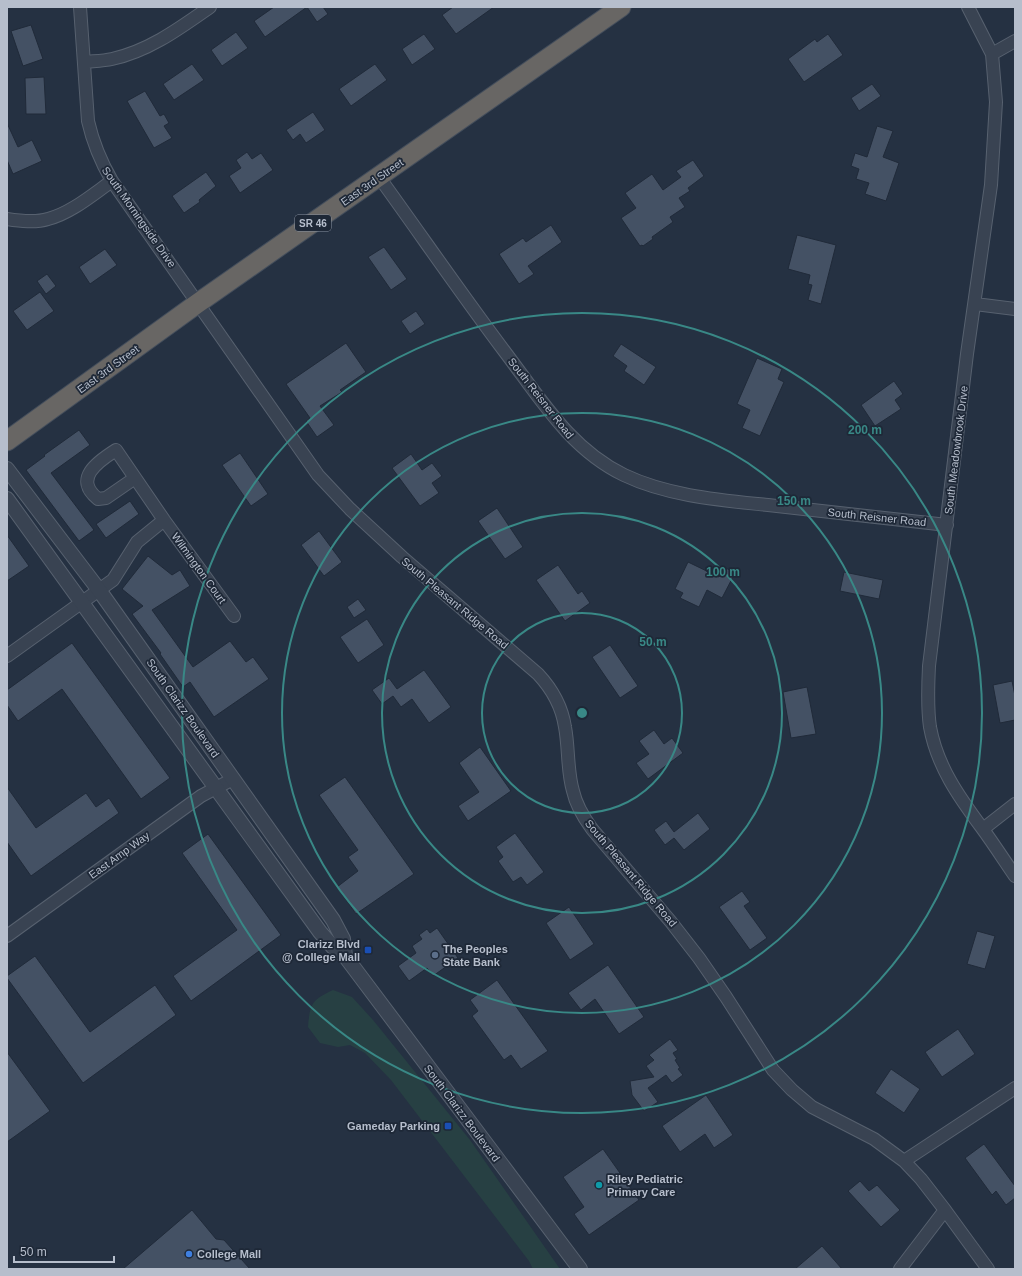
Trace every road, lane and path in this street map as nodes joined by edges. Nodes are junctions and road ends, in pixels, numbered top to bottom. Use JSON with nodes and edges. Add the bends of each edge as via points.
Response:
{"nodes":[{"id":1,"x":80,"y":7,"type":"edge"},
{"id":2,"x":210,"y":7,"type":"edge"},
{"id":3,"x":621,"y":7,"type":"edge"},
{"id":4,"x":968,"y":7,"type":"edge"},
{"id":5,"x":1015,"y":41,"type":"edge"},
{"id":6,"x":992,"y":54,"type":"junction"},
{"id":7,"x":84,"y":62,"type":"junction"},
{"id":8,"x":379,"y":177,"type":"junction"},
{"id":9,"x":112,"y":181,"type":"junction"},
{"id":10,"x":7,"y":219,"type":"edge"},
{"id":11,"x":198,"y":303,"type":"junction"},
{"id":12,"x":975,"y":304,"type":"junction"},
{"id":13,"x":1015,"y":308,"type":"edge"},
{"id":14,"x":7,"y":441,"type":"edge"},
{"id":15,"x":7,"y":469,"type":"edge"},
{"id":16,"x":135,"y":478,"type":"dead end"},
{"id":17,"x":7,"y":498,"type":"edge"},
{"id":18,"x":164,"y":520,"type":"junction"},
{"id":19,"x":947,"y":525,"type":"junction"},
{"id":20,"x":99,"y":590,"type":"junction"},
{"id":21,"x":82,"y":602,"type":"junction"},
{"id":22,"x":234,"y":616,"type":"dead end"},
{"id":23,"x":7,"y":656,"type":"edge"},
{"id":24,"x":233,"y":779,"type":"junction"},
{"id":25,"x":215,"y":788,"type":"junction"},
{"id":26,"x":1015,"y":804,"type":"edge"},
{"id":27,"x":983,"y":829,"type":"junction"},
{"id":28,"x":1015,"y":876,"type":"edge"},
{"id":29,"x":7,"y":936,"type":"edge"},
{"id":30,"x":345,"y":956,"type":"junction"},
{"id":31,"x":1015,"y":1088,"type":"edge"},
{"id":32,"x":904,"y":1161,"type":"junction"},
{"id":33,"x":945,"y":1210,"type":"junction"},
{"id":34,"x":580,"y":1269,"type":"edge"},
{"id":35,"x":900,"y":1269,"type":"edge"},
{"id":36,"x":988,"y":1269,"type":"edge"}],
"edges":[{"from":1,"to":7,"type":"street","name":"South Morningside Drive"},
{"from":2,"to":7,"type":"street","via":[[177,30],[141,49],[112,59]]},
{"from":3,"to":8,"type":"highway","name":"East 3rd Street","number":"SR 46"},
{"from":4,"to":6,"type":"street","name":"South Meadowbrook Drive"},
{"from":5,"to":6,"type":"street"},
{"from":6,"to":12,"type":"street","name":"South Meadowbrook Drive","via":[[996,102],[991,185]]},
{"from":7,"to":9,"type":"street","name":"South Morningside Drive","via":[[85,97],[91,135]]},
{"from":8,"to":11,"type":"highway","name":"East 3rd Street","number":"SR 46"},
{"from":8,"to":19,"type":"street","name":"South Reisner Road","via":[[547,409],[564,430],[604,464],[645,484],[695,496]]},
{"from":9,"to":10,"type":"street","via":[[75,206],[47,219]]},
{"from":9,"to":11,"type":"street","name":"South Morningside Drive"},
{"from":11,"to":14,"type":"highway","name":"East 3rd Street","number":"SR 46"},
{"from":11,"to":32,"type":"street","name":"South Pleasant Ridge Road","via":[[318,475],[402,557],[546,682],[563,717],[570,779],[584,817],[699,958],[773,1070],[812,1107],[874,1139]]},
{"from":12,"to":13,"type":"street"},
{"from":12,"to":19,"type":"street","name":"South Meadowbrook Drive"},
{"from":15,"to":20,"type":"street","name":"South Clarizz Boulevard"},
{"from":16,"to":18,"type":"street","name":"Wilmington Court"},
{"from":17,"to":21,"type":"street","name":"South Clarizz Boulevard"},
{"from":18,"to":20,"type":"street","via":[[137,542],[113,580]]},
{"from":18,"to":22,"type":"street","name":"Wilmington Court"},
{"from":19,"to":27,"type":"street","name":"South Meadowbrook Drive","via":[[929,666],[930,728],[946,773],[960,798]]},
{"from":20,"to":21,"type":"street"},
{"from":20,"to":24,"type":"street","name":"South Clarizz Boulevard"},
{"from":21,"to":23,"type":"street"},
{"from":21,"to":25,"type":"street","name":"South Clarizz Boulevard"},
{"from":24,"to":25,"type":"street","name":"East Amp Way"},
{"from":24,"to":30,"type":"street","name":"South Clarizz Boulevard","via":[[333,920],[343,939]]},
{"from":25,"to":29,"type":"street","name":"East Amp Way","via":[[200,796]]},
{"from":25,"to":30,"type":"street","name":"South Clarizz Boulevard","via":[[320,932]]},
{"from":26,"to":27,"type":"street"},
{"from":27,"to":28,"type":"street","name":"South Meadowbrook Drive"},
{"from":30,"to":34,"type":"street","name":"South Clarizz Boulevard"},
{"from":31,"to":32,"type":"street"},
{"from":32,"to":33,"type":"street","name":"South Pleasant Ridge Road","via":[[921,1178]]},
{"from":33,"to":35,"type":"street"},
{"from":33,"to":36,"type":"street","name":"South Pleasant Ridge Road"}]}
